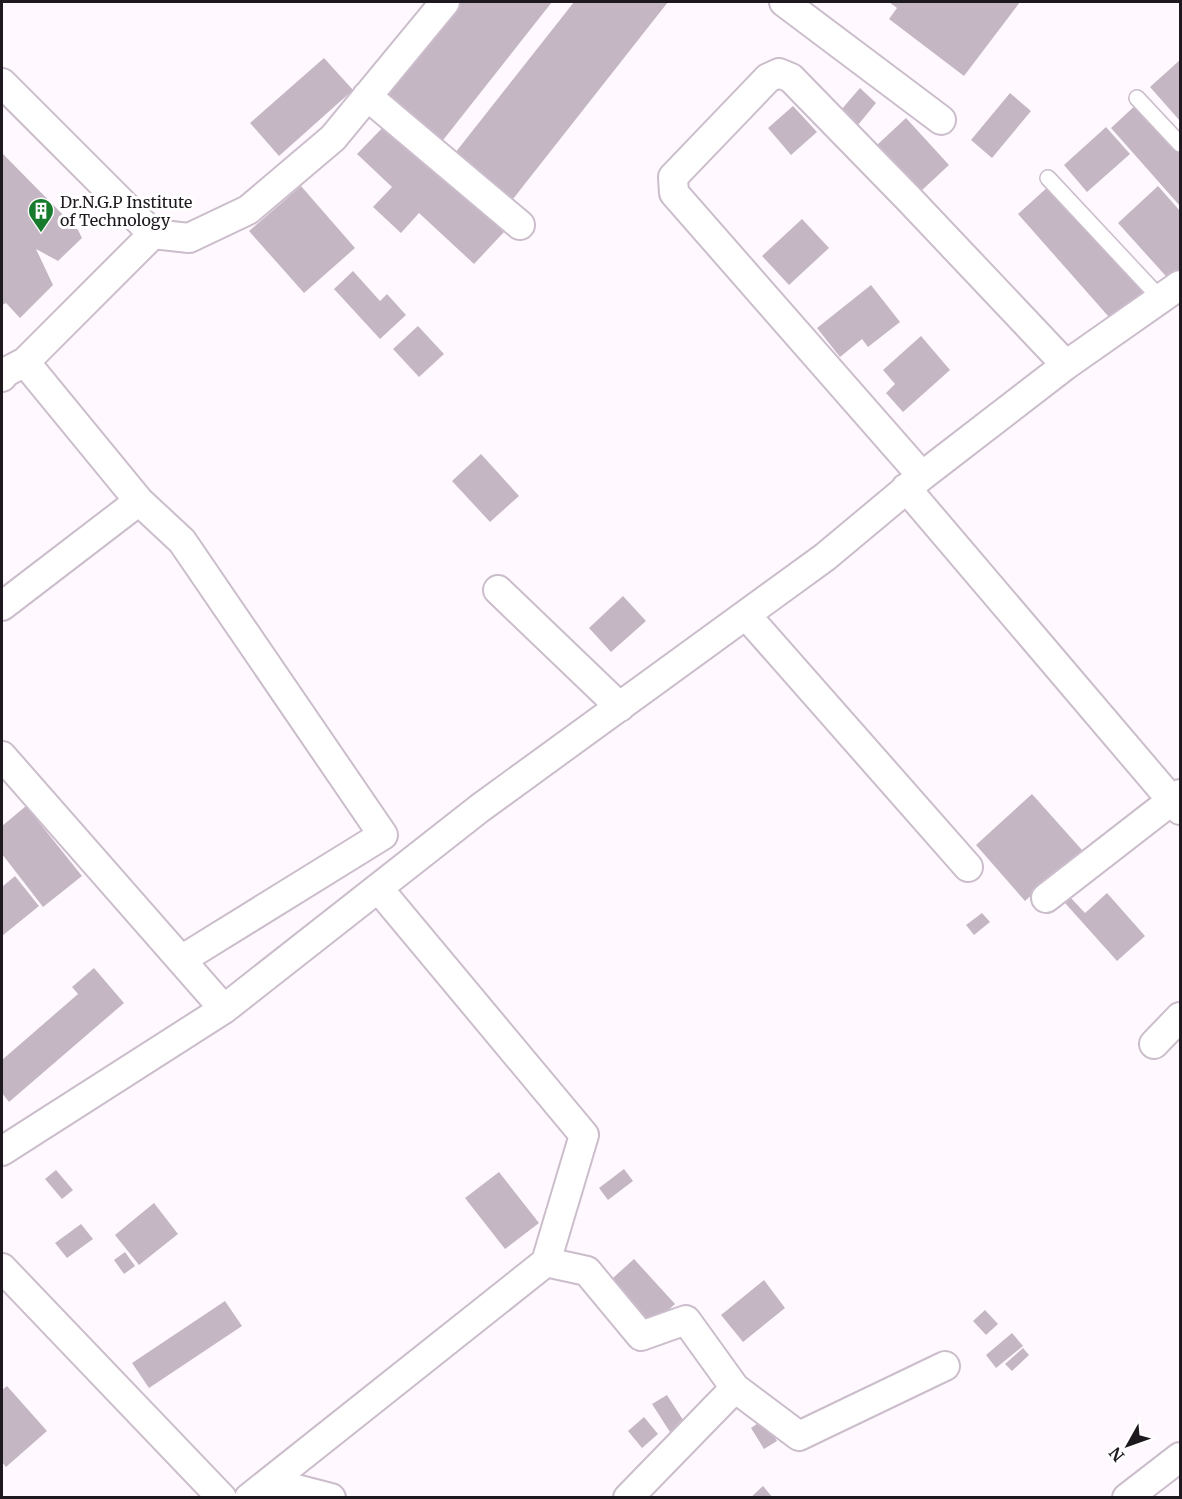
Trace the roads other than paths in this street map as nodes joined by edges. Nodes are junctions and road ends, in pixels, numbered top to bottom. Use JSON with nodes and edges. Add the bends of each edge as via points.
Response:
{"nodes":[{"id":1,"x":445,"y":2,"type":"edge"},
{"id":2,"x":784,"y":2,"type":"edge"},
{"id":3,"x":2,"y":83,"type":"edge"},
{"id":4,"x":367,"y":96,"type":"junction"},
{"id":5,"x":1137,"y":98,"type":"dead end"},
{"id":6,"x":942,"y":120,"type":"dead end"},
{"id":7,"x":1180,"y":144,"type":"edge"},
{"id":8,"x":1048,"y":178,"type":"dead end"},
{"id":9,"x":520,"y":225,"type":"dead end"},
{"id":10,"x":153,"y":234,"type":"junction"},
{"id":11,"x":1171,"y":292,"type":"edge"},
{"id":12,"x":25,"y":362,"type":"junction"},
{"id":13,"x":1065,"y":365,"type":"junction"},
{"id":14,"x":2,"y":377,"type":"edge"},
{"id":15,"x":914,"y":482,"type":"junction"},
{"id":16,"x":139,"y":501,"type":"junction"},
{"id":17,"x":498,"y":590,"type":"dead end"},
{"id":18,"x":2,"y":606,"type":"edge"},
{"id":19,"x":746,"y":615,"type":"junction"},
{"id":20,"x":620,"y":706,"type":"junction"},
{"id":21,"x":2,"y":756,"type":"edge"},
{"id":22,"x":1178,"y":802,"type":"edge"},
{"id":23,"x":968,"y":867,"type":"dead end"},
{"id":24,"x":378,"y":888,"type":"junction"},
{"id":25,"x":1046,"y":898,"type":"dead end"},
{"id":26,"x":181,"y":960,"type":"junction"},
{"id":27,"x":224,"y":1009,"type":"junction"},
{"id":28,"x":1180,"y":1017,"type":"edge"},
{"id":29,"x":1154,"y":1044,"type":"dead end"},
{"id":30,"x":2,"y":1151,"type":"edge"},
{"id":31,"x":546,"y":1262,"type":"junction"},
{"id":32,"x":2,"y":1268,"type":"edge"},
{"id":33,"x":945,"y":1366,"type":"dead end"},
{"id":34,"x":735,"y":1388,"type":"junction"},
{"id":35,"x":1180,"y":1457,"type":"edge"},
{"id":36,"x":259,"y":1490,"type":"edge"},
{"id":37,"x":222,"y":1497,"type":"edge"},
{"id":38,"x":331,"y":1497,"type":"edge"},
{"id":39,"x":630,"y":1497,"type":"edge"},
{"id":40,"x":1127,"y":1497,"type":"edge"}],
"edges":[{"from":1,"to":4,"type":"street"},
{"from":2,"to":6,"type":"street"},
{"from":3,"to":10,"type":"street"},
{"from":4,"to":9,"type":"street"},
{"from":4,"to":10,"type":"street","via":[[333,138],[248,210],[189,238]]},
{"from":5,"to":7,"type":"lane"},
{"from":8,"to":11,"type":"lane"},
{"from":10,"to":12,"type":"street"},
{"from":11,"to":13,"type":"street"},
{"from":12,"to":14,"type":"street"},
{"from":12,"to":16,"type":"street"},
{"from":13,"to":15,"type":"street"},
{"from":13,"to":15,"type":"street","via":[[791,78],[779,73],[768,78],[673,177],[674,193]]},
{"from":15,"to":19,"type":"street","via":[[825,557]]},
{"from":15,"to":22,"type":"street"},
{"from":16,"to":18,"type":"street"},
{"from":16,"to":26,"type":"street","via":[[182,541],[383,835]]},
{"from":17,"to":20,"type":"street"},
{"from":19,"to":20,"type":"street"},
{"from":19,"to":23,"type":"street"},
{"from":20,"to":24,"type":"street"},
{"from":21,"to":26,"type":"street"},
{"from":22,"to":25,"type":"street"},
{"from":24,"to":27,"type":"street"},
{"from":24,"to":31,"type":"street","via":[[584,1135]]},
{"from":26,"to":27,"type":"street"},
{"from":27,"to":30,"type":"street"},
{"from":28,"to":29,"type":"street"},
{"from":31,"to":34,"type":"street","via":[[587,1271],[641,1336],[686,1320]]},
{"from":31,"to":36,"type":"street"},
{"from":32,"to":37,"type":"street"},
{"from":33,"to":34,"type":"street","via":[[799,1436]]},
{"from":34,"to":39,"type":"street"},
{"from":35,"to":40,"type":"street"},
{"from":36,"to":38,"type":"street"}]}
